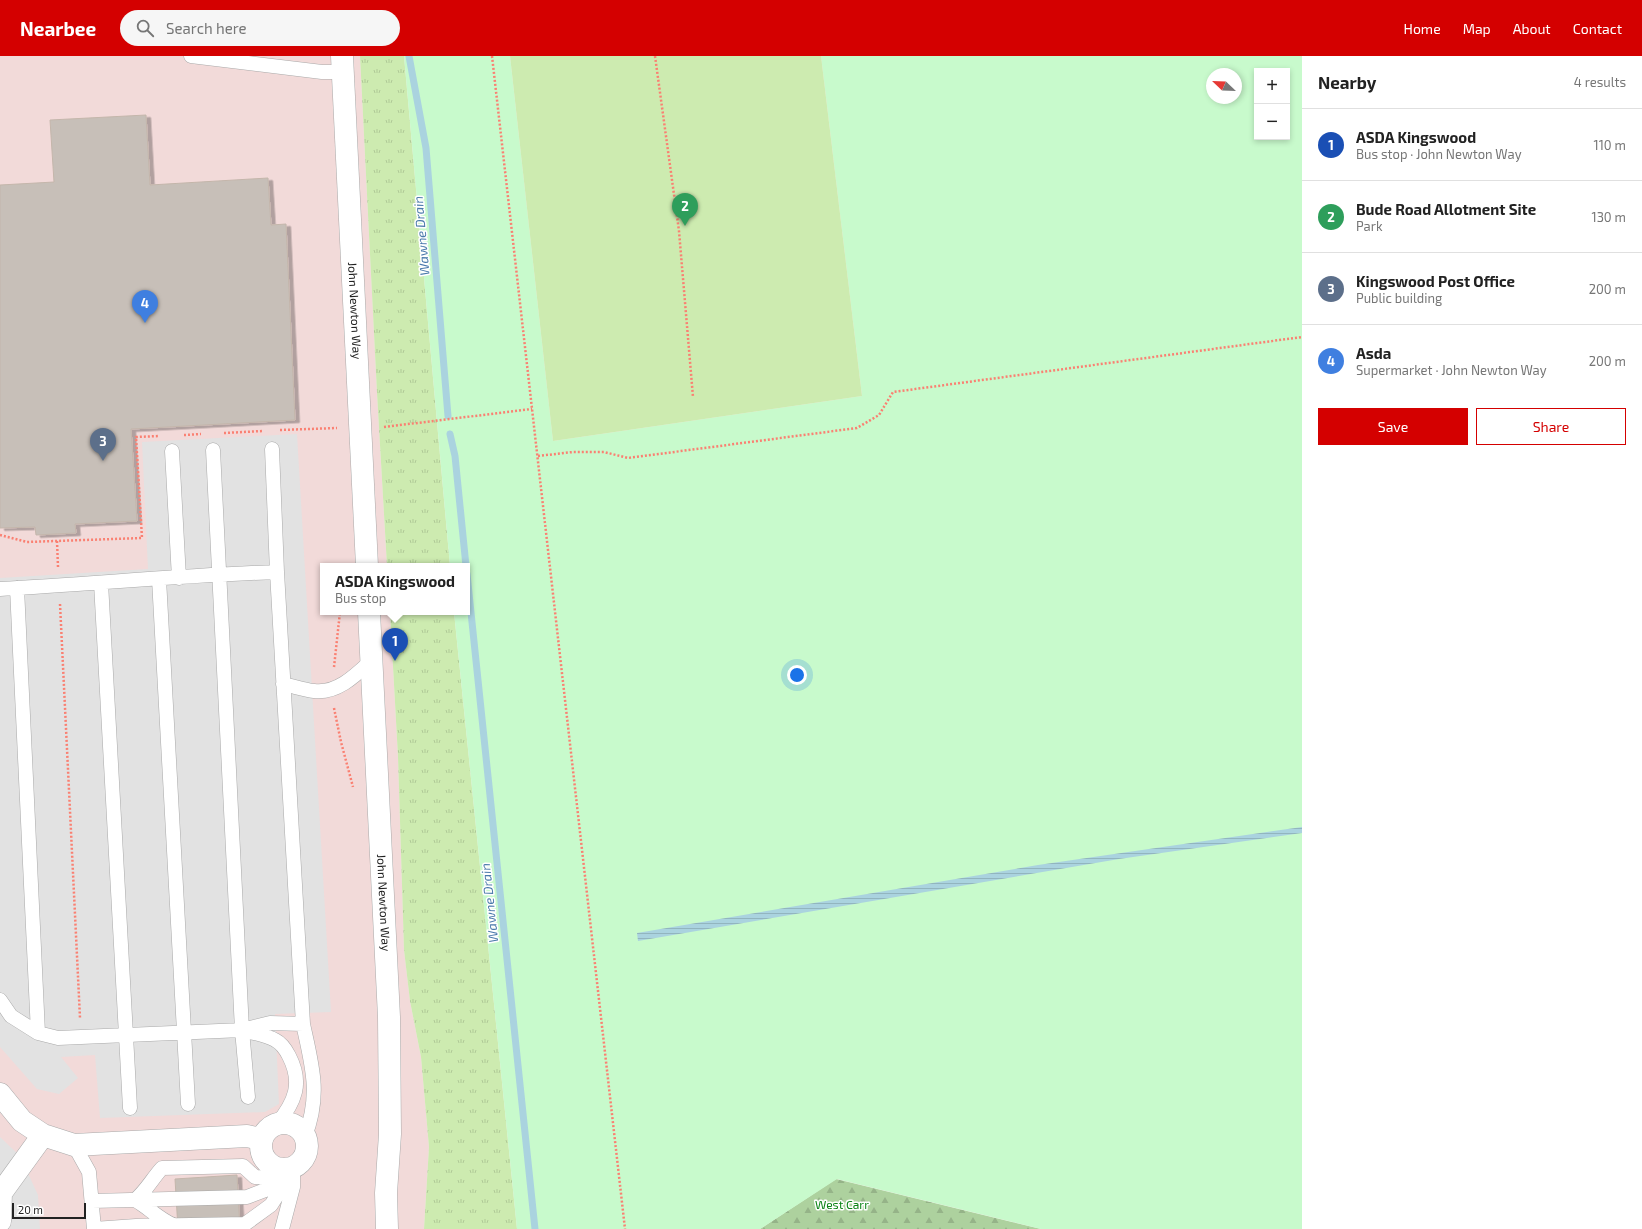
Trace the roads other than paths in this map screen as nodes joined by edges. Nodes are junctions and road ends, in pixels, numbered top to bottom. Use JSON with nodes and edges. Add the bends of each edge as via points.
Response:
{"nodes":[{"id":1,"x":191,"y":56,"type":"edge"},
{"id":2,"x":342,"y":64,"type":"edge"},
{"id":3,"x":272,"y":449,"type":"dead end"},
{"id":4,"x":213,"y":450,"type":"dead end"},
{"id":5,"x":172,"y":452,"type":"dead end"},
{"id":6,"x":367,"y":563,"type":"edge"},
{"id":7,"x":277,"y":572,"type":"junction"},
{"id":8,"x":219,"y":574,"type":"junction"},
{"id":9,"x":179,"y":578,"type":"junction"},
{"id":10,"x":159,"y":579,"type":"junction"},
{"id":11,"x":101,"y":583,"type":"junction"},
{"id":12,"x":17,"y":588,"type":"junction"},
{"id":13,"x":0,"y":589,"type":"edge"},
{"id":14,"x":369,"y":615,"type":"edge"},
{"id":15,"x":371,"y":661,"type":"junction"},
{"id":16,"x":283,"y":684,"type":"junction"},
{"id":17,"x":0,"y":1000,"type":"edge"},
{"id":18,"x":303,"y":1024,"type":"junction"},
{"id":19,"x":242,"y":1030,"type":"junction"},
{"id":20,"x":184,"y":1032,"type":"junction"},
{"id":21,"x":38,"y":1033,"type":"junction"},
{"id":22,"x":125,"y":1035,"type":"junction"},
{"id":23,"x":0,"y":1094,"type":"edge"},
{"id":24,"x":248,"y":1097,"type":"dead end"},
{"id":25,"x":188,"y":1104,"type":"dead end"},
{"id":26,"x":130,"y":1108,"type":"dead end"},
{"id":27,"x":277,"y":1124,"type":"junction"},
{"id":28,"x":43,"y":1135,"type":"junction"},
{"id":29,"x":305,"y":1136,"type":"junction"},
{"id":30,"x":261,"y":1139,"type":"junction"},
{"id":31,"x":74,"y":1145,"type":"junction"},
{"id":32,"x":294,"y":1169,"type":"junction"},
{"id":33,"x":386,"y":1192,"type":"junction"},
{"id":34,"x":1,"y":1193,"type":"edge"},
{"id":35,"x":173,"y":1199,"type":"junction"},
{"id":36,"x":135,"y":1200,"type":"junction"},
{"id":37,"x":92,"y":1201,"type":"junction"},
{"id":38,"x":155,"y":1214,"type":"junction"},
{"id":39,"x":0,"y":1221,"type":"edge"},
{"id":40,"x":136,"y":1226,"type":"junction"},
{"id":41,"x":174,"y":1226,"type":"junction"},
{"id":42,"x":94,"y":1229,"type":"edge"},
{"id":43,"x":282,"y":1229,"type":"edge"},
{"id":44,"x":372,"y":1229,"type":"edge"},
{"id":45,"x":387,"y":1229,"type":"edge"}],
"edges":[{"from":1,"to":2,"type":"lane","via":[[322,72]]},
{"from":2,"to":6,"type":"street","name":"John Newton Way"},
{"from":3,"to":7,"type":"lane"},
{"from":4,"to":8,"type":"lane"},
{"from":5,"to":9,"type":"lane"},
{"from":7,"to":8,"type":"lane"},
{"from":7,"to":16,"type":"lane"},
{"from":8,"to":9,"type":"lane"},
{"from":8,"to":19,"type":"lane"},
{"from":9,"to":10,"type":"lane"},
{"from":10,"to":11,"type":"lane"},
{"from":10,"to":20,"type":"lane"},
{"from":11,"to":12,"type":"lane"},
{"from":11,"to":22,"type":"lane"},
{"from":12,"to":13,"type":"lane"},
{"from":12,"to":21,"type":"lane"},
{"from":14,"to":15,"type":"street","name":"John Newton Way"},
{"from":15,"to":16,"type":"lane","via":[[353,679],[331,690],[315,692]]},
{"from":15,"to":33,"type":"street","name":"John Newton Way","via":[[389,1017],[390,1134]]},
{"from":16,"to":18,"type":"lane"},
{"from":17,"to":21,"type":"lane","via":[[12,1016]]},
{"from":18,"to":19,"type":"lane","via":[[270,1023]]},
{"from":18,"to":29,"type":"lane","via":[[313,1071],[315,1096],[312,1120]]},
{"from":19,"to":20,"type":"lane"},
{"from":19,"to":24,"type":"lane"},
{"from":19,"to":27,"type":"lane","via":[[276,1040],[294,1067],[296,1089],[289,1109]]},
{"from":20,"to":22,"type":"lane"},
{"from":20,"to":25,"type":"lane"},
{"from":21,"to":22,"type":"lane","via":[[58,1038]]},
{"from":22,"to":26,"type":"lane"},
{"from":23,"to":28,"type":"street","via":[[22,1121]]},
{"from":27,"to":29,"type":"street","via":[[289,1124]]},
{"from":27,"to":30,"type":"street","via":[[267,1129]]},
{"from":28,"to":31,"type":"street"},
{"from":28,"to":34,"type":"street"},
{"from":29,"to":32,"type":"street","via":[[306,1152]]},
{"from":30,"to":31,"type":"street","via":[[247,1136]]},
{"from":30,"to":32,"type":"street","via":[[261,1152],[269,1164],[283,1170]]},
{"from":31,"to":37,"type":"lane","via":[[89,1172]]},
{"from":32,"to":35,"type":"lane","via":[[276,1186],[247,1197]]},
{"from":32,"to":36,"type":"lane","via":[[272,1178],[255,1177],[243,1166],[162,1168],[148,1188]]},
{"from":32,"to":41,"type":"lane","via":[[271,1206],[245,1224]]},
{"from":32,"to":43,"type":"lane","via":[[293,1187]]},
{"from":33,"to":44,"type":"street","name":"John Newton Way"},
{"from":33,"to":45,"type":"street","name":"John Newton Way"},
{"from":34,"to":39,"type":"street"},
{"from":35,"to":36,"type":"lane"},
{"from":35,"to":38,"type":"lane"},
{"from":36,"to":37,"type":"lane"},
{"from":36,"to":38,"type":"lane"},
{"from":37,"to":42,"type":"lane"},
{"from":38,"to":40,"type":"lane"},
{"from":38,"to":41,"type":"lane"},
{"from":40,"to":41,"type":"lane"},
{"from":40,"to":42,"type":"lane"}]}
